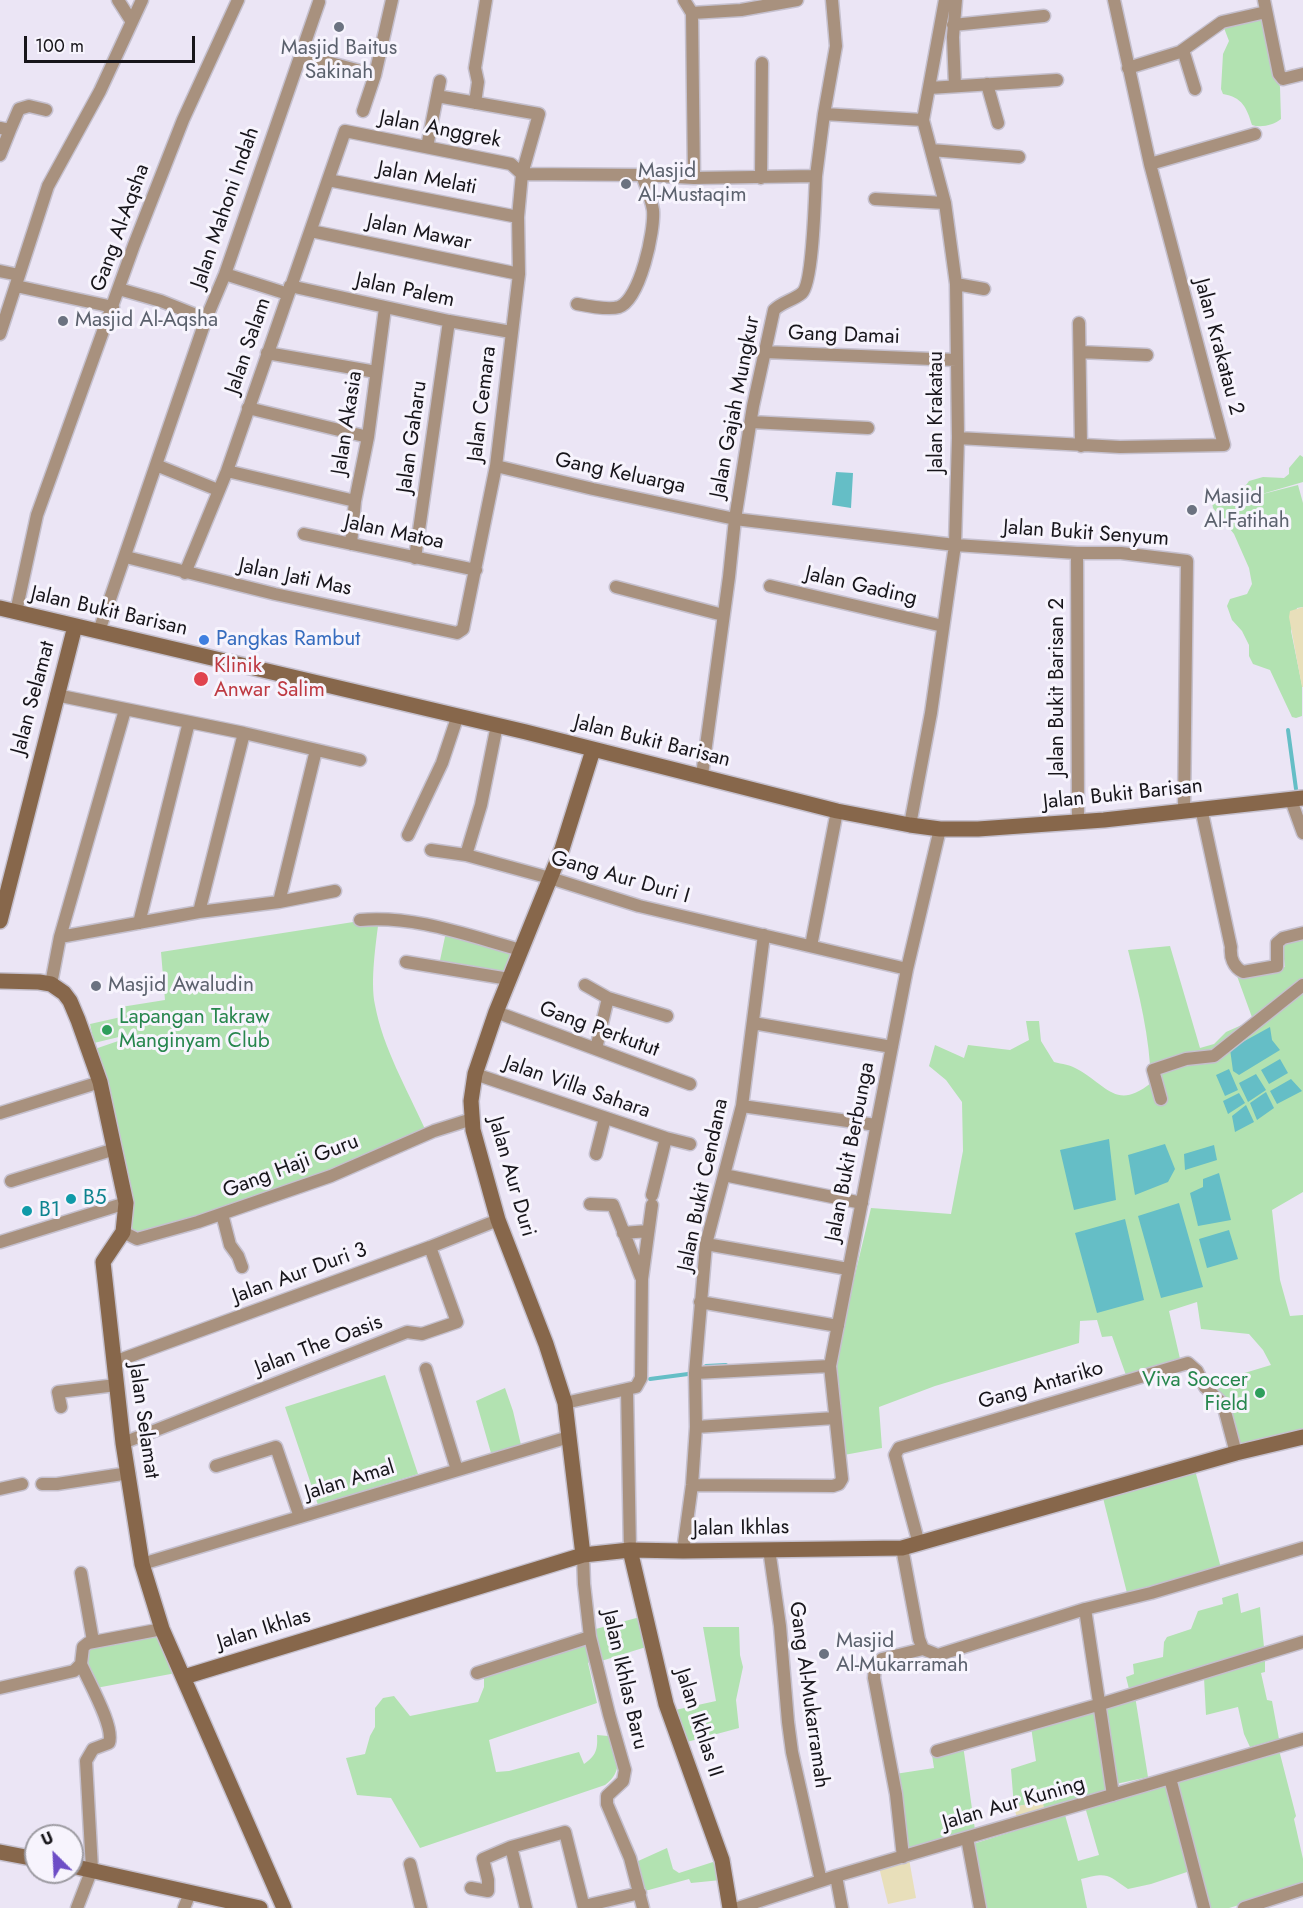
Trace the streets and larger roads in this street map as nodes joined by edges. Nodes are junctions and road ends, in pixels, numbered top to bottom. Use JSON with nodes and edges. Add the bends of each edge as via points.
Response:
{"nodes":[{"id":1,"x":118,"y":0,"type":"edge"},
{"id":2,"x":142,"y":0,"type":"edge"},
{"id":3,"x":238,"y":0,"type":"edge"},
{"id":4,"x":393,"y":0,"type":"edge"},
{"id":5,"x":486,"y":0,"type":"edge"},
{"id":6,"x":684,"y":0,"type":"edge"},
{"id":7,"x":797,"y":0,"type":"edge"},
{"id":8,"x":832,"y":0,"type":"edge"},
{"id":9,"x":945,"y":0,"type":"edge"},
{"id":10,"x":956,"y":0,"type":"edge"},
{"id":11,"x":1114,"y":0,"type":"edge"},
{"id":12,"x":319,"y":1,"type":"edge"},
{"id":13,"x":1265,"y":6,"type":"edge"},
{"id":14,"x":692,"y":13,"type":"junction"},
{"id":15,"x":1044,"y":16,"type":"dead end"},
{"id":16,"x":132,"y":22,"type":"junction"},
{"id":17,"x":954,"y":25,"type":"junction"},
{"id":18,"x":1183,"y":50,"type":"junction"},
{"id":19,"x":301,"y":55,"type":"junction"},
{"id":20,"x":762,"y":63,"type":"dead end"},
{"id":21,"x":1128,"y":69,"type":"junction"},
{"id":22,"x":1303,"y":74,"type":"edge"},
{"id":23,"x":375,"y":75,"type":"junction"},
{"id":24,"x":1057,"y":80,"type":"dead end"},
{"id":25,"x":440,"y":81,"type":"dead end"},
{"id":26,"x":987,"y":84,"type":"junction"},
{"id":27,"x":955,"y":86,"type":"junction"},
{"id":28,"x":929,"y":88,"type":"junction"},
{"id":29,"x":1196,"y":89,"type":"dead end"},
{"id":30,"x":437,"y":96,"type":"junction"},
{"id":31,"x":475,"y":103,"type":"junction"},
{"id":32,"x":45,"y":110,"type":"dead end"},
{"id":33,"x":363,"y":111,"type":"dead end"},
{"id":34,"x":824,"y":114,"type":"junction"},
{"id":35,"x":923,"y":120,"type":"junction"},
{"id":36,"x":998,"y":123,"type":"dead end"},
{"id":37,"x":5,"y":129,"type":"edge"},
{"id":38,"x":345,"y":131,"type":"joint"},
{"id":39,"x":1255,"y":134,"type":"dead end"},
{"id":40,"x":427,"y":147,"type":"junction"},
{"id":41,"x":931,"y":150,"type":"junction"},
{"id":42,"x":0,"y":156,"type":"edge"},
{"id":43,"x":1019,"y":157,"type":"dead end"},
{"id":44,"x":1150,"y":164,"type":"junction"},
{"id":45,"x":522,"y":174,"type":"junction"},
{"id":46,"x":642,"y":175,"type":"junction"},
{"id":47,"x":816,"y":176,"type":"junction"},
{"id":48,"x":694,"y":178,"type":"junction"},
{"id":49,"x":761,"y":178,"type":"junction"},
{"id":50,"x":328,"y":180,"type":"junction"},
{"id":51,"x":875,"y":200,"type":"dead end"},
{"id":52,"x":945,"y":203,"type":"junction"},
{"id":53,"x":518,"y":217,"type":"junction"},
{"id":54,"x":310,"y":231,"type":"junction"},
{"id":55,"x":0,"y":271,"type":"edge"},
{"id":56,"x":225,"y":274,"type":"junction"},
{"id":57,"x":519,"y":274,"type":"junction"},
{"id":58,"x":17,"y":281,"type":"junction"},
{"id":59,"x":956,"y":284,"type":"junction"},
{"id":60,"x":119,"y":289,"type":"junction"},
{"id":61,"x":984,"y":289,"type":"dead end"},
{"id":62,"x":289,"y":290,"type":"junction"},
{"id":63,"x":577,"y":304,"type":"dead end"},
{"id":64,"x":112,"y":307,"type":"junction"},
{"id":65,"x":385,"y":308,"type":"junction"},
{"id":66,"x":206,"y":319,"type":"junction"},
{"id":67,"x":449,"y":321,"type":"junction"},
{"id":68,"x":1079,"y":323,"type":"dead end"},
{"id":69,"x":511,"y":332,"type":"junction"},
{"id":70,"x":0,"y":334,"type":"edge"},
{"id":71,"x":765,"y":352,"type":"junction"},
{"id":72,"x":1080,"y":352,"type":"junction"},
{"id":73,"x":267,"y":353,"type":"junction"},
{"id":74,"x":1147,"y":355,"type":"dead end"},
{"id":75,"x":956,"y":360,"type":"junction"},
{"id":76,"x":376,"y":372,"type":"junction"},
{"id":77,"x":248,"y":408,"type":"junction"},
{"id":78,"x":751,"y":422,"type":"junction"},
{"id":79,"x":868,"y":428,"type":"dead end"},
{"id":80,"x":368,"y":437,"type":"junction"},
{"id":81,"x":958,"y":438,"type":"junction"},
{"id":82,"x":1081,"y":446,"type":"junction"},
{"id":83,"x":156,"y":465,"type":"junction"},
{"id":84,"x":496,"y":466,"type":"junction"},
{"id":85,"x":227,"y":471,"type":"junction"},
{"id":86,"x":218,"y":490,"type":"junction"},
{"id":87,"x":356,"y":501,"type":"junction"},
{"id":88,"x":735,"y":519,"type":"junction"},
{"id":89,"x":304,"y":534,"type":"dead end"},
{"id":90,"x":351,"y":544,"type":"junction"},
{"id":91,"x":955,"y":545,"type":"junction"},
{"id":92,"x":1077,"y":553,"type":"junction"},
{"id":93,"x":126,"y":557,"type":"junction"},
{"id":94,"x":415,"y":558,"type":"junction"},
{"id":95,"x":476,"y":570,"type":"junction"},
{"id":96,"x":185,"y":573,"type":"junction"},
{"id":97,"x":770,"y":586,"type":"dead end"},
{"id":98,"x":616,"y":587,"type":"dead end"},
{"id":99,"x":0,"y":608,"type":"edge"},
{"id":100,"x":15,"y":612,"type":"junction"},
{"id":101,"x":723,"y":615,"type":"junction"},
{"id":102,"x":75,"y":626,"type":"junction"},
{"id":103,"x":942,"y":626,"type":"junction"},
{"id":104,"x":99,"y":631,"type":"junction"},
{"id":105,"x":457,"y":633,"type":"joint"},
{"id":106,"x":56,"y":695,"type":"junction"},
{"id":107,"x":125,"y":710,"type":"junction"},
{"id":108,"x":458,"y":716,"type":"junction"},
{"id":109,"x":189,"y":722,"type":"junction"},
{"id":110,"x":497,"y":725,"type":"junction"},
{"id":111,"x":244,"y":733,"type":"junction"},
{"id":112,"x":316,"y":750,"type":"junction"},
{"id":113,"x":593,"y":750,"type":"junction"},
{"id":114,"x":360,"y":760,"type":"dead end"},
{"id":115,"x":702,"y":775,"type":"junction"},
{"id":116,"x":1297,"y":799,"type":"edge"},
{"id":117,"x":1201,"y":808,"type":"junction"},
{"id":118,"x":1185,"y":810,"type":"junction"},
{"id":119,"x":837,"y":811,"type":"junction"},
{"id":120,"x":1078,"y":820,"type":"junction"},
{"id":121,"x":910,"y":825,"type":"junction"},
{"id":122,"x":940,"y":829,"type":"junction"},
{"id":123,"x":1303,"y":833,"type":"edge"},
{"id":124,"x":408,"y":835,"type":"dead end"},
{"id":125,"x":431,"y":850,"type":"dead end"},
{"id":126,"x":466,"y":855,"type":"junction"},
{"id":127,"x":550,"y":878,"type":"junction"},
{"id":128,"x":335,"y":891,"type":"dead end"},
{"id":129,"x":279,"y":902,"type":"junction"},
{"id":130,"x":199,"y":912,"type":"junction"},
{"id":131,"x":360,"y":920,"type":"dead end"},
{"id":132,"x":0,"y":921,"type":"edge"},
{"id":133,"x":139,"y":923,"type":"junction"},
{"id":134,"x":1303,"y":933,"type":"edge"},
{"id":135,"x":764,"y":935,"type":"junction"},
{"id":136,"x":60,"y":937,"type":"junction"},
{"id":137,"x":811,"y":946,"type":"junction"},
{"id":138,"x":521,"y":950,"type":"junction"},
{"id":139,"x":406,"y":962,"type":"dead end"},
{"id":140,"x":907,"y":969,"type":"junction"},
{"id":141,"x":509,"y":979,"type":"junction"},
{"id":142,"x":0,"y":981,"type":"edge"},
{"id":143,"x":51,"y":984,"type":"junction"},
{"id":144,"x":585,"y":985,"type":"dead end"},
{"id":145,"x":1303,"y":985,"type":"edge"},
{"id":146,"x":608,"y":998,"type":"junction"},
{"id":147,"x":496,"y":1012,"type":"junction"},
{"id":148,"x":667,"y":1016,"type":"dead end"},
{"id":149,"x":753,"y":1023,"type":"junction"},
{"id":150,"x":892,"y":1047,"type":"junction"},
{"id":151,"x":596,"y":1049,"type":"junction"},
{"id":152,"x":475,"y":1074,"type":"junction"},
{"id":153,"x":100,"y":1082,"type":"junction"},
{"id":154,"x":690,"y":1084,"type":"dead end"},
{"id":155,"x":1161,"y":1099,"type":"dead end"},
{"id":156,"x":742,"y":1106,"type":"junction"},
{"id":157,"x":0,"y":1113,"type":"edge"},
{"id":158,"x":605,"y":1118,"type":"junction"},
{"id":159,"x":472,"y":1119,"type":"junction"},
{"id":160,"x":876,"y":1125,"type":"junction"},
{"id":161,"x":666,"y":1138,"type":"junction"},
{"id":162,"x":690,"y":1144,"type":"dead end"},
{"id":163,"x":115,"y":1149,"type":"junction"},
{"id":164,"x":596,"y":1154,"type":"dead end"},
{"id":165,"x":724,"y":1175,"type":"junction"},
{"id":166,"x":11,"y":1181,"type":"dead end"},
{"id":167,"x":126,"y":1203,"type":"junction"},
{"id":168,"x":862,"y":1203,"type":"junction"},
{"id":169,"x":590,"y":1204,"type":"dead end"},
{"id":170,"x":222,"y":1214,"type":"junction"},
{"id":171,"x":498,"y":1220,"type":"junction"},
{"id":172,"x":648,"y":1231,"type":"junction"},
{"id":173,"x":123,"y":1232,"type":"junction"},
{"id":174,"x":623,"y":1233,"type":"junction"},
{"id":175,"x":0,"y":1242,"type":"edge"},
{"id":176,"x":706,"y":1244,"type":"junction"},
{"id":177,"x":430,"y":1247,"type":"junction"},
{"id":178,"x":242,"y":1267,"type":"dead end"},
{"id":179,"x":848,"y":1269,"type":"junction"},
{"id":180,"x":642,"y":1279,"type":"junction"},
{"id":181,"x":700,"y":1302,"type":"junction"},
{"id":182,"x":838,"y":1326,"type":"junction"},
{"id":183,"x":114,"y":1362,"type":"junction"},
{"id":184,"x":830,"y":1366,"type":"junction"},
{"id":185,"x":426,"y":1369,"type":"dead end"},
{"id":186,"x":696,"y":1373,"type":"junction"},
{"id":187,"x":116,"y":1385,"type":"junction"},
{"id":188,"x":627,"y":1389,"type":"junction"},
{"id":189,"x":565,"y":1403,"type":"junction"},
{"id":190,"x":61,"y":1407,"type":"dead end"},
{"id":191,"x":835,"y":1418,"type":"junction"},
{"id":192,"x":696,"y":1426,"type":"junction"},
{"id":193,"x":569,"y":1437,"type":"junction"},
{"id":194,"x":1303,"y":1437,"type":"edge"},
{"id":195,"x":123,"y":1443,"type":"junction"},
{"id":196,"x":1236,"y":1453,"type":"junction"},
{"id":197,"x":216,"y":1466,"type":"dead end"},
{"id":198,"x":457,"y":1470,"type":"junction"},
{"id":199,"x":129,"y":1473,"type":"junction"},
{"id":200,"x":22,"y":1484,"type":"dead end"},
{"id":201,"x":42,"y":1484,"type":"dead end"},
{"id":202,"x":692,"y":1485,"type":"junction"},
{"id":203,"x":0,"y":1490,"type":"edge"},
{"id":204,"x":300,"y":1517,"type":"junction"},
{"id":205,"x":919,"y":1544,"type":"junction"},
{"id":206,"x":902,"y":1548,"type":"junction"},
{"id":207,"x":1303,"y":1548,"type":"edge"},
{"id":208,"x":769,"y":1549,"type":"junction"},
{"id":209,"x":630,"y":1550,"type":"junction"},
{"id":210,"x":683,"y":1551,"type":"junction"},
{"id":211,"x":583,"y":1555,"type":"junction"},
{"id":212,"x":142,"y":1564,"type":"junction"},
{"id":213,"x":81,"y":1573,"type":"dead end"},
{"id":214,"x":1085,"y":1609,"type":"junction"},
{"id":215,"x":162,"y":1629,"type":"junction"},
{"id":216,"x":590,"y":1637,"type":"junction"},
{"id":217,"x":93,"y":1641,"type":"junction"},
{"id":218,"x":1303,"y":1642,"type":"edge"},
{"id":219,"x":923,"y":1649,"type":"junction"},
{"id":220,"x":81,"y":1664,"type":"junction"},
{"id":221,"x":477,"y":1674,"type":"dead end"},
{"id":222,"x":184,"y":1677,"type":"junction"},
{"id":223,"x":0,"y":1688,"type":"edge"},
{"id":224,"x":1101,"y":1704,"type":"junction"},
{"id":225,"x":1303,"y":1739,"type":"edge"},
{"id":226,"x":937,"y":1751,"type":"dead end"},
{"id":227,"x":1170,"y":1778,"type":"junction"},
{"id":228,"x":1113,"y":1795,"type":"junction"},
{"id":229,"x":967,"y":1838,"type":"junction"},
{"id":230,"x":511,"y":1847,"type":"junction"},
{"id":231,"x":0,"y":1852,"type":"edge"},
{"id":232,"x":24,"y":1857,"type":"edge"},
{"id":233,"x":903,"y":1857,"type":"junction"},
{"id":234,"x":410,"y":1864,"type":"dead end"},
{"id":235,"x":84,"y":1868,"type":"edge"},
{"id":236,"x":92,"y":1869,"type":"junction"},
{"id":237,"x":836,"y":1876,"type":"junction"},
{"id":238,"x":821,"y":1881,"type":"junction"},
{"id":239,"x":471,"y":1888,"type":"dead end"},
{"id":240,"x":1303,"y":1889,"type":"edge"},
{"id":241,"x":190,"y":1893,"type":"junction"},
{"id":242,"x":640,"y":1893,"type":"junction"},
{"id":243,"x":251,"y":1907,"type":"edge"},
{"id":244,"x":584,"y":1907,"type":"edge"},
{"id":245,"x":77,"y":1908,"type":"edge"},
{"id":246,"x":184,"y":1908,"type":"edge"},
{"id":247,"x":284,"y":1908,"type":"edge"},
{"id":248,"x":421,"y":1908,"type":"edge"},
{"id":249,"x":526,"y":1908,"type":"edge"},
{"id":250,"x":643,"y":1908,"type":"edge"},
{"id":251,"x":730,"y":1908,"type":"edge"},
{"id":252,"x":738,"y":1908,"type":"edge"},
{"id":253,"x":842,"y":1908,"type":"edge"},
{"id":254,"x":980,"y":1908,"type":"edge"},
{"id":255,"x":1204,"y":1908,"type":"edge"},
{"id":256,"x":1244,"y":1908,"type":"edge"}],
"edges":[{"from":1,"to":16,"type":"street"},
{"from":2,"to":16,"type":"street"},
{"from":3,"to":60,"type":"street","name":"Gang Al-Aqsha","via":[[183,120]]},
{"from":4,"to":23,"type":"street"},
{"from":5,"to":31,"type":"street","via":[[475,68]]},
{"from":6,"to":14,"type":"street"},
{"from":7,"to":14,"type":"street","via":[[741,10]]},
{"from":8,"to":34,"type":"street","name":"Jalan Gajah Mungkur","via":[[836,46]]},
{"from":9,"to":28,"type":"street","name":"Jalan Krakatau"},
{"from":10,"to":17,"type":"street"},
{"from":11,"to":21,"type":"street","name":"Jalan Krakatau 2"},
{"from":12,"to":19,"type":"street","name":"Jalan Mahoni Indah"},
{"from":13,"to":18,"type":"street","via":[[1222,22]]},
{"from":13,"to":22,"type":"street","via":[[1279,74],[1283,79]]},
{"from":14,"to":48,"type":"street"},
{"from":15,"to":17,"type":"street"},
{"from":16,"to":58,"type":"street","via":[[48,186]]},
{"from":17,"to":27,"type":"street"},
{"from":18,"to":21,"type":"street"},
{"from":18,"to":29,"type":"street"},
{"from":19,"to":23,"type":"street"},
{"from":19,"to":56,"type":"street","name":"Jalan Mahoni Indah"},
{"from":20,"to":49,"type":"street"},
{"from":21,"to":44,"type":"street","name":"Jalan Krakatau 2"},
{"from":23,"to":33,"type":"street"},
{"from":24,"to":26,"type":"street"},
{"from":25,"to":30,"type":"street"},
{"from":26,"to":27,"type":"street"},
{"from":26,"to":36,"type":"street"},
{"from":27,"to":28,"type":"street"},
{"from":28,"to":35,"type":"street","name":"Jalan Krakatau"},
{"from":30,"to":31,"type":"street"},
{"from":30,"to":40,"type":"street"},
{"from":31,"to":45,"type":"street","name":"Jalan Cemara","via":[[539,114]]},
{"from":32,"to":37,"type":"street","via":[[29,106],[19,109]]},
{"from":34,"to":35,"type":"street"},
{"from":34,"to":47,"type":"street","name":"Jalan Gajah Mungkur"},
{"from":35,"to":41,"type":"street","name":"Jalan Krakatau"},
{"from":37,"to":42,"type":"street"},
{"from":38,"to":40,"type":"street","name":"Jalan Anggrek"},
{"from":38,"to":50,"type":"street","name":"Jalan Salam"},
{"from":39,"to":44,"type":"street"},
{"from":40,"to":45,"type":"street","name":"Jalan Anggrek","via":[[512,164]]},
{"from":41,"to":43,"type":"street"},
{"from":41,"to":52,"type":"street","name":"Jalan Krakatau"},
{"from":44,"to":82,"type":"street","name":"Jalan Krakatau 2","via":[[1224,445]]},
{"from":45,"to":46,"type":"street"},
{"from":45,"to":53,"type":"street","name":"Jalan Cemara"},
{"from":46,"to":48,"type":"street"},
{"from":46,"to":63,"type":"street","via":[[653,212],[649,246],[631,298],[619,307]]},
{"from":47,"to":49,"type":"street"},
{"from":47,"to":71,"type":"street","name":"Jalan Gajah Mungkur","via":[[806,284],[802,293],[774,310]]},
{"from":48,"to":49,"type":"street"},
{"from":50,"to":53,"type":"street","name":"Jalan Melati"},
{"from":50,"to":54,"type":"street","name":"Jalan Salam"},
{"from":51,"to":52,"type":"street"},
{"from":52,"to":59,"type":"street","name":"Jalan Krakatau"},
{"from":53,"to":57,"type":"street","name":"Jalan Cemara"},
{"from":54,"to":57,"type":"street","name":"Jalan Mawar"},
{"from":54,"to":62,"type":"street","name":"Jalan Salam"},
{"from":55,"to":58,"type":"street"},
{"from":56,"to":62,"type":"street","name":"Jalan Palem"},
{"from":56,"to":66,"type":"street","name":"Jalan Mahoni Indah"},
{"from":57,"to":69,"type":"street","name":"Jalan Cemara"},
{"from":58,"to":64,"type":"street"},
{"from":58,"to":70,"type":"street"},
{"from":59,"to":61,"type":"street"},
{"from":59,"to":75,"type":"street","name":"Jalan Krakatau"},
{"from":60,"to":64,"type":"street","name":"Gang Al-Aqsha"},
{"from":60,"to":66,"type":"street"},
{"from":62,"to":65,"type":"street","name":"Jalan Palem"},
{"from":62,"to":73,"type":"street","name":"Jalan Salam"},
{"from":64,"to":100,"type":"street","name":"Gang Al-Aqsha","via":[[36,515]]},
{"from":65,"to":67,"type":"street","name":"Jalan Palem"},
{"from":65,"to":76,"type":"street","name":"Jalan Akasia"},
{"from":66,"to":83,"type":"street","name":"Jalan Mahoni Indah"},
{"from":67,"to":69,"type":"street","name":"Jalan Palem"},
{"from":67,"to":94,"type":"street","name":"Jalan Gaharu"},
{"from":68,"to":72,"type":"street"},
{"from":69,"to":84,"type":"street","name":"Jalan Cemara"},
{"from":71,"to":75,"type":"street","name":"Gang Damai"},
{"from":71,"to":78,"type":"street","name":"Jalan Gajah Mungkur"},
{"from":72,"to":74,"type":"street"},
{"from":72,"to":82,"type":"street"},
{"from":73,"to":76,"type":"street"},
{"from":73,"to":77,"type":"street","name":"Jalan Salam"},
{"from":75,"to":81,"type":"street","name":"Jalan Krakatau"},
{"from":76,"to":80,"type":"street","name":"Jalan Akasia"},
{"from":77,"to":80,"type":"street"},
{"from":77,"to":85,"type":"street","name":"Jalan Salam"},
{"from":78,"to":79,"type":"street"},
{"from":78,"to":88,"type":"street","name":"Jalan Gajah Mungkur"},
{"from":80,"to":87,"type":"street","name":"Jalan Akasia"},
{"from":81,"to":82,"type":"street","name":"Jalan Krakatau 2"},
{"from":81,"to":91,"type":"street","name":"Jalan Krakatau"},
{"from":83,"to":86,"type":"street"},
{"from":83,"to":93,"type":"street","name":"Jalan Mahoni Indah"},
{"from":84,"to":88,"type":"street","name":"Gang Keluarga"},
{"from":84,"to":95,"type":"street","name":"Jalan Cemara"},
{"from":85,"to":86,"type":"street","name":"Jalan Salam"},
{"from":85,"to":87,"type":"street"},
{"from":86,"to":96,"type":"street","name":"Jalan Salam"},
{"from":87,"to":90,"type":"street","name":"Jalan Akasia"},
{"from":88,"to":91,"type":"street","name":"Jalan Bukit Senyum"},
{"from":88,"to":101,"type":"street","name":"Jalan Gajah Mungkur"},
{"from":89,"to":90,"type":"street","name":"Jalan Matoa"},
{"from":90,"to":94,"type":"street","name":"Jalan Matoa"},
{"from":91,"to":92,"type":"street","name":"Jalan Bukit Senyum"},
{"from":91,"to":103,"type":"street","name":"Jalan Krakatau"},
{"from":92,"to":118,"type":"street","name":"Jalan Bukit Senyum","via":[[1121,553],[1187,561]]},
{"from":92,"to":120,"type":"street","name":"Jalan Bukit Barisan 2"},
{"from":93,"to":96,"type":"street","name":"Jalan Jati Mas"},
{"from":93,"to":104,"type":"street","name":"Jalan Mahoni Indah"},
{"from":94,"to":95,"type":"street","name":"Jalan Matoa"},
{"from":95,"to":105,"type":"street","name":"Jalan Cemara","via":[[463,629]]},
{"from":96,"to":105,"type":"street","name":"Jalan Jati Mas"},
{"from":97,"to":103,"type":"street","name":"Jalan Gading"},
{"from":98,"to":101,"type":"street"},
{"from":99,"to":100,"type":"street","name":"Jalan Bukit Barisan"},
{"from":100,"to":102,"type":"street","name":"Jalan Bukit Barisan"},
{"from":101,"to":115,"type":"street","name":"Jalan Gajah Mungkur"},
{"from":102,"to":104,"type":"street","name":"Jalan Bukit Barisan"},
{"from":102,"to":106,"type":"street","name":"Jalan Selamat"},
{"from":103,"to":121,"type":"street","name":"Jalan Krakatau","via":[[932,713]]},
{"from":104,"to":108,"type":"street","name":"Jalan Bukit Barisan"},
{"from":106,"to":107,"type":"street"},
{"from":106,"to":132,"type":"street","name":"Jalan Selamat"},
{"from":107,"to":109,"type":"street"},
{"from":107,"to":136,"type":"street"},
{"from":108,"to":110,"type":"street","name":"Jalan Bukit Barisan"},
{"from":108,"to":124,"type":"street","via":[[442,763]]},
{"from":109,"to":111,"type":"street"},
{"from":109,"to":133,"type":"street"},
{"from":110,"to":113,"type":"street","name":"Jalan Bukit Barisan"},
{"from":110,"to":126,"type":"street"},
{"from":111,"to":112,"type":"street"},
{"from":111,"to":130,"type":"street"},
{"from":112,"to":114,"type":"street"},
{"from":112,"to":129,"type":"street"},
{"from":113,"to":115,"type":"street","name":"Jalan Bukit Barisan"},
{"from":113,"to":127,"type":"street","name":"Jalan Aur Duri"},
{"from":115,"to":119,"type":"street","name":"Jalan Bukit Barisan"},
{"from":116,"to":117,"type":"street","name":"Jalan Bukit Barisan"},
{"from":116,"to":123,"type":"street"},
{"from":117,"to":118,"type":"street","name":"Jalan Bukit Barisan"},
{"from":117,"to":134,"type":"street","via":[[1230,955],[1236,968],[1243,972],[1277,966],[1277,943]]},
{"from":118,"to":120,"type":"street","name":"Jalan Bukit Barisan"},
{"from":119,"to":121,"type":"street","name":"Jalan Bukit Barisan"},
{"from":119,"to":137,"type":"street"},
{"from":120,"to":122,"type":"street","name":"Jalan Bukit Barisan","via":[[978,830]]},
{"from":121,"to":122,"type":"street","name":"Jalan Bukit Barisan"},
{"from":122,"to":140,"type":"street","name":"Jalan Bukit Berbunga"},
{"from":125,"to":126,"type":"street","name":"Gang Aur Duri I"},
{"from":126,"to":127,"type":"street","name":"Gang Aur Duri I"},
{"from":127,"to":135,"type":"street","name":"Gang Aur Duri I","via":[[639,906]]},
{"from":127,"to":138,"type":"street","name":"Jalan Aur Duri"},
{"from":128,"to":129,"type":"street"},
{"from":129,"to":130,"type":"street"},
{"from":130,"to":133,"type":"street"},
{"from":131,"to":138,"type":"street","via":[[390,918]]},
{"from":133,"to":136,"type":"street"},
{"from":135,"to":137,"type":"street","name":"Gang Aur Duri I"},
{"from":135,"to":149,"type":"street","name":"Jalan Bukit Cendana"},
{"from":136,"to":143,"type":"street"},
{"from":137,"to":140,"type":"street","name":"Gang Aur Duri I"},
{"from":138,"to":141,"type":"street","name":"Jalan Aur Duri"},
{"from":139,"to":141,"type":"street"},
{"from":140,"to":150,"type":"street","name":"Jalan Bukit Berbunga"},
{"from":141,"to":147,"type":"street","name":"Jalan Aur Duri"},
{"from":142,"to":143,"type":"street"},
{"from":143,"to":153,"type":"street","name":"Jalan Selamat","via":[[70,1001]]},
{"from":144,"to":146,"type":"street"},
{"from":145,"to":155,"type":"street","via":[[1214,1056],[1186,1059],[1153,1070]]},
{"from":146,"to":148,"type":"street"},
{"from":146,"to":151,"type":"street"},
{"from":147,"to":151,"type":"street","name":"Gang Perkutut"},
{"from":147,"to":152,"type":"street","name":"Jalan Aur Duri"},
{"from":149,"to":150,"type":"street"},
{"from":149,"to":156,"type":"street","name":"Jalan Bukit Cendana"},
{"from":150,"to":160,"type":"street","name":"Jalan Bukit Berbunga"},
{"from":151,"to":154,"type":"street","name":"Gang Perkutut"},
{"from":152,"to":158,"type":"street","name":"Jalan Villa Sahara"},
{"from":152,"to":159,"type":"street","name":"Jalan Aur Duri"},
{"from":153,"to":157,"type":"street"},
{"from":153,"to":163,"type":"street","name":"Jalan Selamat"},
{"from":156,"to":160,"type":"street"},
{"from":156,"to":165,"type":"street","name":"Jalan Bukit Cendana"},
{"from":158,"to":161,"type":"street","name":"Jalan Villa Sahara"},
{"from":158,"to":164,"type":"street"},
{"from":159,"to":170,"type":"street","name":"Gang Haji Guru","via":[[434,1131],[331,1176]]},
{"from":159,"to":171,"type":"street","name":"Jalan Aur Duri"},
{"from":160,"to":168,"type":"street","name":"Jalan Bukit Berbunga"},
{"from":161,"to":162,"type":"street","name":"Jalan Villa Sahara"},
{"from":161,"to":172,"type":"street","name":"Jalan Villa Sahara"},
{"from":163,"to":166,"type":"street"},
{"from":163,"to":167,"type":"street","name":"Jalan Selamat"},
{"from":165,"to":168,"type":"street"},
{"from":165,"to":176,"type":"street","name":"Jalan Bukit Cendana"},
{"from":167,"to":173,"type":"street","name":"Jalan Selamat"},
{"from":167,"to":175,"type":"street"},
{"from":168,"to":179,"type":"street","name":"Jalan Bukit Berbunga"},
{"from":169,"to":174,"type":"street","via":[[613,1205]]},
{"from":170,"to":173,"type":"street","name":"Gang Haji Guru","via":[[136,1239]]},
{"from":170,"to":178,"type":"street","via":[[230,1245]]},
{"from":171,"to":177,"type":"street","name":"Jalan Aur Duri 3"},
{"from":171,"to":189,"type":"street","name":"Jalan Aur Duri"},
{"from":172,"to":174,"type":"street"},
{"from":172,"to":180,"type":"street","name":"Jalan Villa Sahara"},
{"from":173,"to":183,"type":"street","name":"Jalan Selamat","via":[[103,1262]]},
{"from":174,"to":180,"type":"street"},
{"from":176,"to":179,"type":"street"},
{"from":176,"to":181,"type":"street","name":"Jalan Bukit Cendana"},
{"from":177,"to":183,"type":"street","name":"Jalan Aur Duri 3"},
{"from":177,"to":195,"type":"street","name":"Jalan The Oasis","via":[[457,1322],[422,1335],[407,1332]]},
{"from":179,"to":182,"type":"street","name":"Jalan Bukit Berbunga"},
{"from":180,"to":188,"type":"street","name":"Jalan Villa Sahara","via":[[641,1378],[636,1387]]},
{"from":181,"to":182,"type":"street"},
{"from":181,"to":186,"type":"street","name":"Jalan Bukit Cendana"},
{"from":182,"to":184,"type":"street","name":"Jalan Bukit Berbunga"},
{"from":183,"to":187,"type":"street","name":"Jalan Selamat"},
{"from":184,"to":186,"type":"street"},
{"from":184,"to":191,"type":"street","name":"Jalan Bukit Berbunga"},
{"from":185,"to":198,"type":"street"},
{"from":186,"to":192,"type":"street","name":"Jalan Bukit Cendana"},
{"from":187,"to":190,"type":"street","via":[[58,1392]]},
{"from":187,"to":195,"type":"street","name":"Jalan Selamat"},
{"from":188,"to":189,"type":"street"},
{"from":188,"to":209,"type":"street"},
{"from":189,"to":193,"type":"street","name":"Jalan Aur Duri"},
{"from":191,"to":192,"type":"street"},
{"from":191,"to":202,"type":"street","name":"Jalan Bukit Berbunga","via":[[842,1479],[839,1484]]},
{"from":192,"to":202,"type":"street","name":"Jalan Bukit Cendana"},
{"from":193,"to":198,"type":"street","name":"Jalan Amal"},
{"from":193,"to":211,"type":"street","name":"Jalan Aur Duri"},
{"from":194,"to":196,"type":"street","name":"Jalan Ikhlas"},
{"from":195,"to":199,"type":"street","name":"Jalan Selamat"},
{"from":196,"to":205,"type":"street","name":"Jalan Ikhlas"},
{"from":196,"to":205,"type":"street","name":"Gang Antariko","via":[[1222,1404],[1188,1363],[899,1448],[896,1455]]},
{"from":197,"to":204,"type":"street","via":[[276,1446]]},
{"from":198,"to":204,"type":"street","name":"Jalan Amal"},
{"from":199,"to":201,"type":"street"},
{"from":199,"to":212,"type":"street","name":"Jalan Selamat"},
{"from":200,"to":203,"type":"street"},
{"from":202,"to":210,"type":"street","name":"Jalan Bukit Cendana"},
{"from":204,"to":212,"type":"street","name":"Jalan Amal"},
{"from":205,"to":206,"type":"street","name":"Jalan Ikhlas"},
{"from":206,"to":208,"type":"street","name":"Jalan Ikhlas"},
{"from":206,"to":219,"type":"street"},
{"from":207,"to":214,"type":"street"},
{"from":208,"to":210,"type":"street","name":"Jalan Ikhlas"},
{"from":208,"to":238,"type":"street","name":"Gang Al-Mukarramah","via":[[791,1742]]},
{"from":209,"to":210,"type":"street","name":"Jalan Ikhlas"},
{"from":209,"to":211,"type":"street","name":"Jalan Ikhlas"},
{"from":209,"to":251,"type":"street","name":"Jalan Ikhlas II","via":[[666,1704],[722,1860]]},
{"from":211,"to":216,"type":"street","name":"Jalan Ikhlas Baru"},
{"from":211,"to":222,"type":"street","name":"Jalan Ikhlas"},
{"from":212,"to":215,"type":"street","name":"Jalan Selamat"},
{"from":213,"to":217,"type":"street"},
{"from":214,"to":219,"type":"street","via":[[938,1655]]},
{"from":214,"to":224,"type":"street"},
{"from":215,"to":217,"type":"street"},
{"from":215,"to":222,"type":"street","name":"Jalan Selamat"},
{"from":216,"to":221,"type":"street"},
{"from":216,"to":242,"type":"street","name":"Jalan Ikhlas Baru","via":[[625,1770],[623,1781],[607,1796],[607,1804]]},
{"from":217,"to":220,"type":"street","via":[[83,1647]]},
{"from":218,"to":224,"type":"street"},
{"from":219,"to":233,"type":"street","via":[[882,1659],[875,1666]]},
{"from":220,"to":223,"type":"street","via":[[74,1671]]},
{"from":220,"to":236,"type":"street","via":[[111,1733],[109,1743],[93,1749],[86,1761]]},
{"from":222,"to":247,"type":"street","name":"Jalan Selamat"},
{"from":224,"to":226,"type":"street"},
{"from":224,"to":228,"type":"street"},
{"from":225,"to":227,"type":"street","name":"Jalan Aur Kuning"},
{"from":227,"to":228,"type":"street","name":"Jalan Aur Kuning"},
{"from":227,"to":255,"type":"street"},
{"from":228,"to":229,"type":"street","name":"Jalan Aur Kuning"},
{"from":229,"to":233,"type":"street","name":"Jalan Aur Kuning"},
{"from":229,"to":254,"type":"street"},
{"from":230,"to":239,"type":"street","via":[[483,1859],[488,1891]]},
{"from":230,"to":244,"type":"street","via":[[565,1833]]},
{"from":230,"to":249,"type":"street"},
{"from":231,"to":232,"type":"street"},
{"from":233,"to":237,"type":"street","name":"Jalan Aur Kuning"},
{"from":234,"to":248,"type":"street"},
{"from":235,"to":236,"type":"street"},
{"from":236,"to":241,"type":"street"},
{"from":236,"to":245,"type":"street"},
{"from":237,"to":238,"type":"street","name":"Jalan Aur Kuning"},
{"from":237,"to":253,"type":"street"},
{"from":238,"to":252,"type":"street","name":"Jalan Aur Kuning"},
{"from":240,"to":256,"type":"street"},
{"from":241,"to":243,"type":"street"},
{"from":241,"to":246,"type":"street"},
{"from":242,"to":244,"type":"street"},
{"from":242,"to":250,"type":"street","name":"Jalan Ikhlas Baru"}]}
